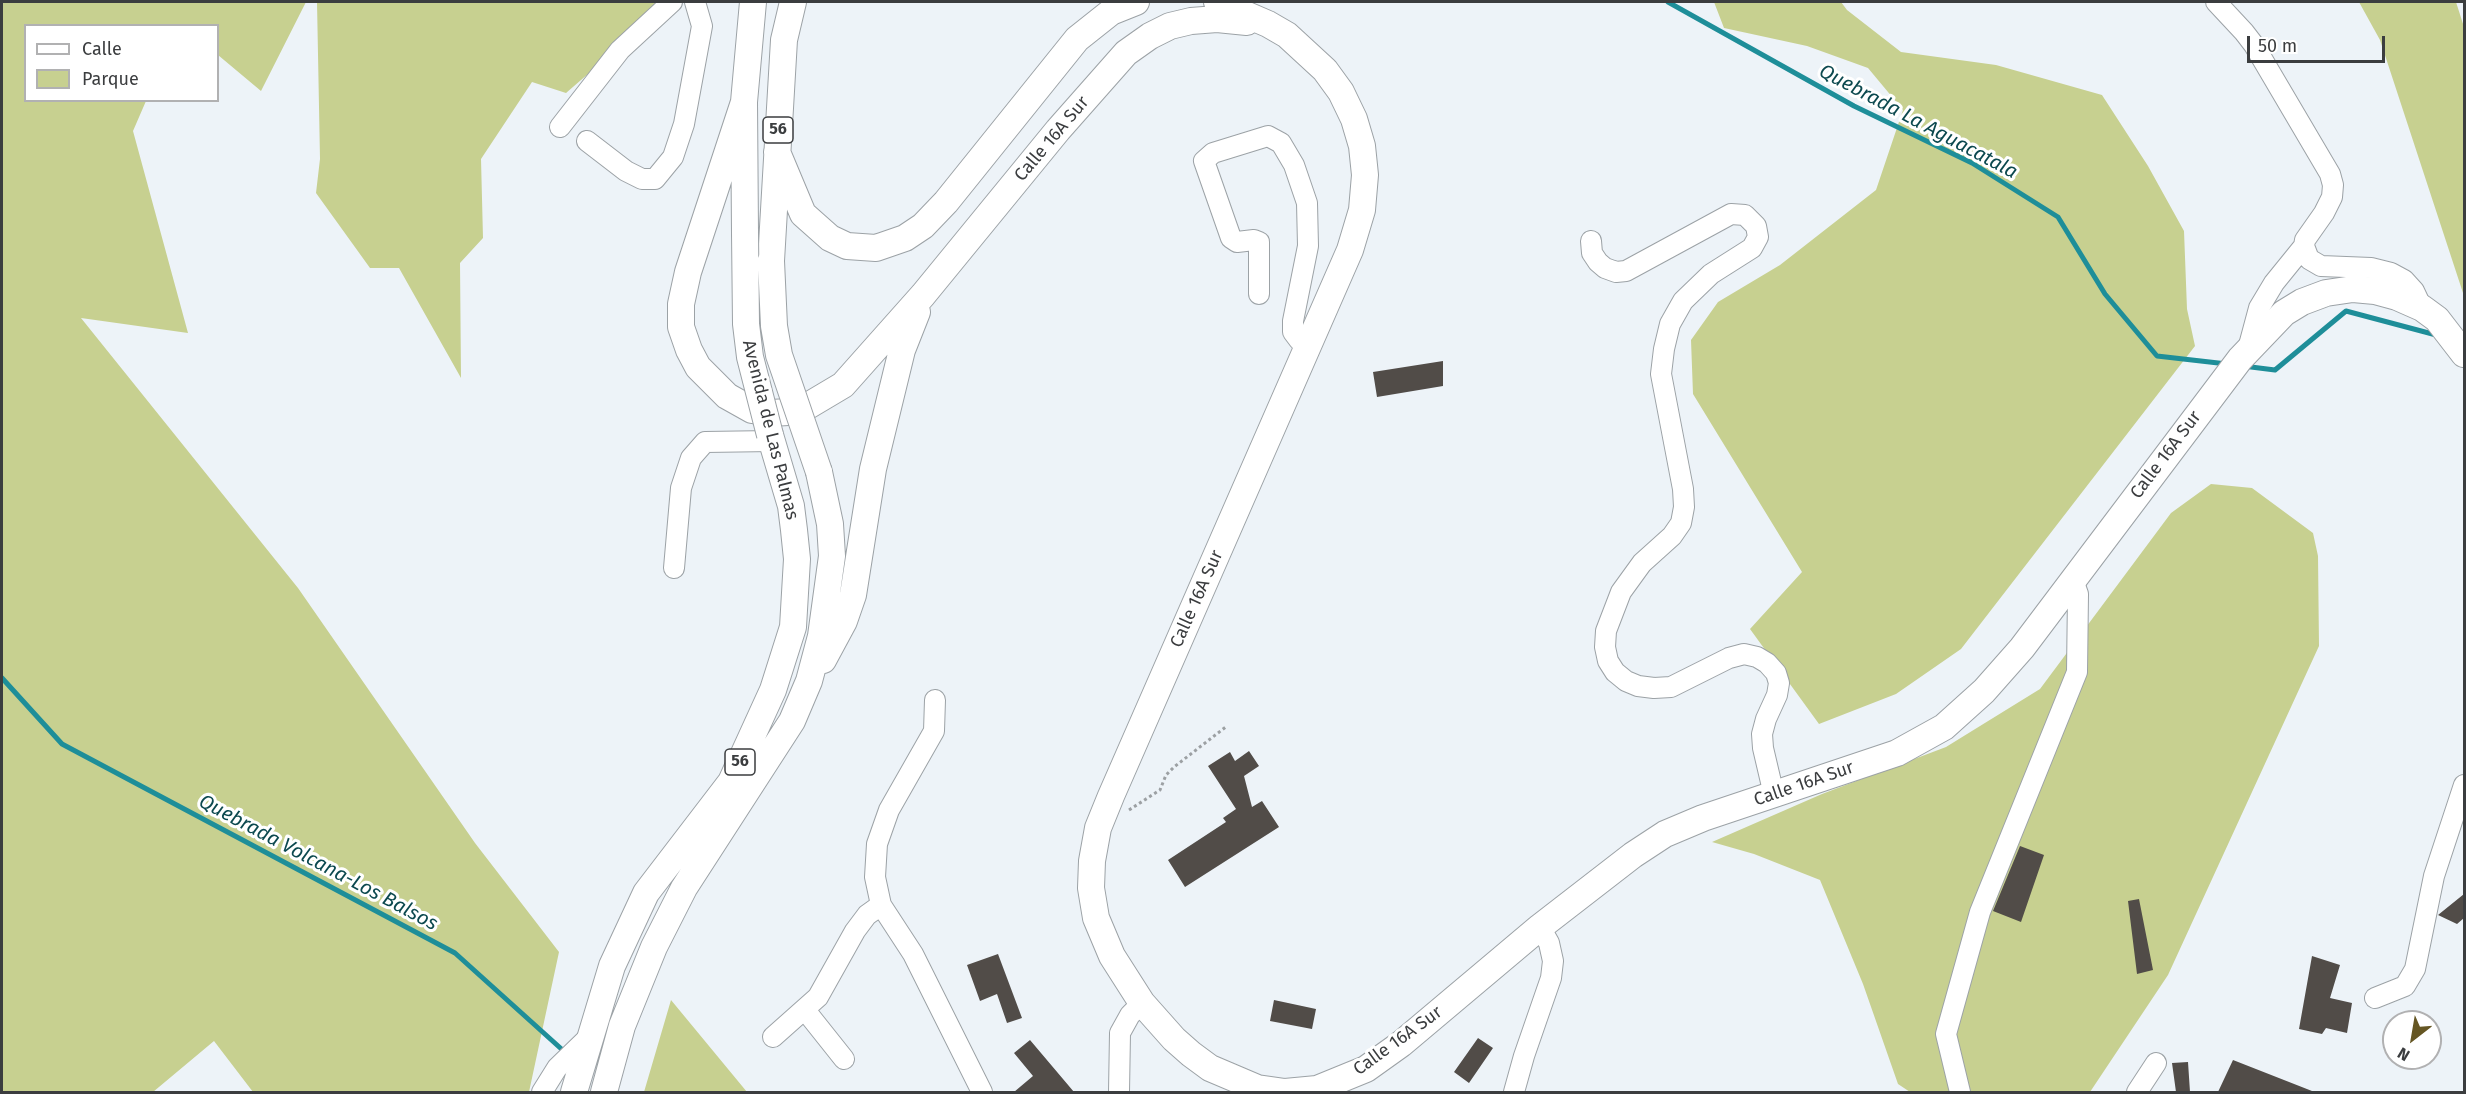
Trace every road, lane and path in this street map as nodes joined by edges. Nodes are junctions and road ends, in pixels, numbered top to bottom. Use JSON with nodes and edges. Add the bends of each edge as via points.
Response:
{"nodes":[{"id":1,"x":672,"y":2,"type":"edge"},
{"id":2,"x":695,"y":2,"type":"edge"},
{"id":3,"x":753,"y":2,"type":"edge"},
{"id":4,"x":793,"y":2,"type":"edge"},
{"id":5,"x":1136,"y":2,"type":"edge"},
{"id":6,"x":1217,"y":2,"type":"edge"},
{"id":7,"x":2216,"y":2,"type":"edge"},
{"id":8,"x":1268,"y":24,"type":"junction"},
{"id":9,"x":744,"y":102,"type":"junction"},
{"id":10,"x":560,"y":127,"type":"dead end"},
{"id":11,"x":587,"y":141,"type":"dead end"},
{"id":12,"x":777,"y":152,"type":"junction"},
{"id":13,"x":1591,"y":242,"type":"dead end"},
{"id":14,"x":2304,"y":246,"type":"junction"},
{"id":15,"x":1259,"y":294,"type":"dead end"},
{"id":16,"x":923,"y":295,"type":"junction"},
{"id":17,"x":2429,"y":313,"type":"junction"},
{"id":18,"x":1307,"y":344,"type":"junction"},
{"id":19,"x":2244,"y":354,"type":"junction"},
{"id":20,"x":2464,"y":354,"type":"edge"},
{"id":21,"x":771,"y":438,"type":"junction"},
{"id":22,"x":674,"y":568,"type":"dead end"},
{"id":23,"x":2073,"y":580,"type":"junction"},
{"id":24,"x":809,"y":681,"type":"junction"},
{"id":25,"x":935,"y":700,"type":"dead end"},
{"id":26,"x":1227,"y":726,"type":"dead end"},
{"id":27,"x":2464,"y":785,"type":"edge"},
{"id":28,"x":1774,"y":795,"type":"junction"},
{"id":29,"x":1127,"y":811,"type":"dead end"},
{"id":30,"x":881,"y":905,"type":"junction"},
{"id":31,"x":1540,"y":927,"type":"junction"},
{"id":32,"x":2375,"y":998,"type":"dead end"},
{"id":33,"x":1142,"y":1002,"type":"junction"},
{"id":34,"x":805,"y":1010,"type":"junction"},
{"id":35,"x":773,"y":1037,"type":"dead end"},
{"id":36,"x":577,"y":1052,"type":"junction"},
{"id":37,"x":844,"y":1059,"type":"dead end"},
{"id":38,"x":2156,"y":1063,"type":"dead end"},
{"id":39,"x":542,"y":1092,"type":"edge"},
{"id":40,"x":574,"y":1092,"type":"edge"},
{"id":41,"x":604,"y":1092,"type":"edge"},
{"id":42,"x":982,"y":1092,"type":"edge"},
{"id":43,"x":1119,"y":1092,"type":"edge"},
{"id":44,"x":1514,"y":1092,"type":"edge"},
{"id":45,"x":1960,"y":1092,"type":"edge"},
{"id":46,"x":2137,"y":1092,"type":"edge"}],
"edges":[{"from":1,"to":10,"type":"lane","via":[[621,50]]},
{"from":2,"to":11,"type":"lane","via":[[702,26],[684,124],[673,157],[655,179],[642,179]]},
{"from":3,"to":9,"type":"main road","name":"Avenida de Las Palmas","number":"56"},
{"from":4,"to":12,"type":"main road","name":"Avenida de Las Palmas","number":"56","via":[[784,40]]},
{"from":5,"to":12,"type":"main road","via":[[1112,12],[1077,39],[946,202],[905,238],[876,248],[847,246],[830,238],[803,214]]},
{"from":6,"to":8,"type":"main road","name":"Calle 16A Sur"},
{"from":7,"to":14,"type":"lane","via":[[2254,45],[2330,174],[2332,197]]},
{"from":8,"to":16,"type":"main road","name":"Calle 16A Sur","via":[[1217,19],[1191,21],[1170,26],[1126,53]]},
{"from":8,"to":18,"type":"main road","name":"Calle 16A Sur","via":[[1325,70],[1341,92],[1362,146],[1362,210],[1350,250]]},
{"from":9,"to":16,"type":"main road","name":"Calle 16A Sur","via":[[698,237],[681,304],[681,327],[689,350],[712,382],[752,410],[771,413],[806,407],[843,385]]},
{"from":9,"to":21,"type":"main road","name":"Avenida de Las Palmas","number":"56","bridge":true,"via":[[746,324],[750,357]]},
{"from":12,"to":24,"type":"main road","name":"Avenida de Las Palmas","number":"56","bridge":true,"via":[[771,261],[774,326],[779,355],[819,472],[832,556],[821,636]]},
{"from":13,"to":28,"type":"lane","via":[[1598,262],[1616,272],[1626,271],[1731,214],[1745,215],[1756,226],[1758,237],[1752,248],[1704,281],[1683,301],[1670,324],[1661,374],[1684,507],[1672,536],[1642,563],[1622,592],[1606,631],[1605,647],[1615,672],[1638,686],[1654,688],[1671,687],[1744,654],[1767,663],[1779,683],[1762,734]]},
{"from":14,"to":17,"type":"lane","via":[[2309,259],[2321,266],[2391,273],[2415,291]]},
{"from":14,"to":19,"type":"lane","via":[[2259,308]]},
{"from":15,"to":18,"type":"lane","via":[[1259,242],[1237,242],[1231,238],[1204,161],[1213,153],[1268,136],[1281,143],[1294,165],[1307,203],[1308,246],[1293,321],[1293,332]]},
{"from":16,"to":24,"type":"main road","via":[[902,350],[873,469],[853,595],[832,646]]},
{"from":17,"to":19,"type":"main road","name":"Calle 16A Sur","via":[[2375,291],[2326,293],[2284,313]]},
{"from":17,"to":20,"type":"main road","name":"Calle 16A Sur"},
{"from":18,"to":33,"type":"main road","name":"Calle 16A Sur","via":[[1098,828],[1091,888],[1096,918],[1112,957]]},
{"from":19,"to":23,"type":"main road","name":"Calle 16A Sur"},
{"from":21,"to":22,"type":"lane","via":[[705,442],[691,458],[681,488]]},
{"from":21,"to":36,"type":"main road","name":"Avenida de Las Palmas","number":"56","via":[[794,530],[797,559],[793,627],[773,690],[731,782],[646,893]]},
{"from":23,"to":28,"type":"main road","name":"Calle 16A Sur","via":[[2022,648],[1984,691],[1944,727],[1897,753]]},
{"from":23,"to":45,"type":"lane","via":[[2078,594],[2077,672],[1980,912],[1946,1034]]},
{"from":24,"to":41,"type":"main road","name":"Avenida de Las Palmas","number":"56","via":[[792,721],[679,898],[654,947],[631,1001]]},
{"from":25,"to":30,"type":"lane","via":[[934,731],[889,810],[877,844],[875,877]]},
{"from":26,"to":29,"type":"path","via":[[1174,766],[1160,790]]},
{"from":27,"to":32,"type":"lane","via":[[2434,876],[2415,969],[2405,986]]},
{"from":28,"to":31,"type":"main road","name":"Calle 16A Sur","via":[[1665,834]]},
{"from":30,"to":34,"type":"lane","via":[[855,931],[818,997]]},
{"from":30,"to":42,"type":"lane","via":[[912,954]]},
{"from":31,"to":33,"type":"main road","name":"Calle 16A Sur","via":[[1401,1044],[1366,1069],[1317,1089],[1285,1092],[1234,1080],[1191,1054]]},
{"from":31,"to":44,"type":"lane","via":[[1553,960],[1551,978]]},
{"from":33,"to":43,"type":"lane","via":[[1120,1033]]},
{"from":34,"to":35,"type":"lane"},
{"from":34,"to":37,"type":"lane"},
{"from":36,"to":39,"type":"lane"},
{"from":36,"to":40,"type":"main road","name":"Avenida de Las Palmas","number":"56"},
{"from":38,"to":46,"type":"lane"}]}
